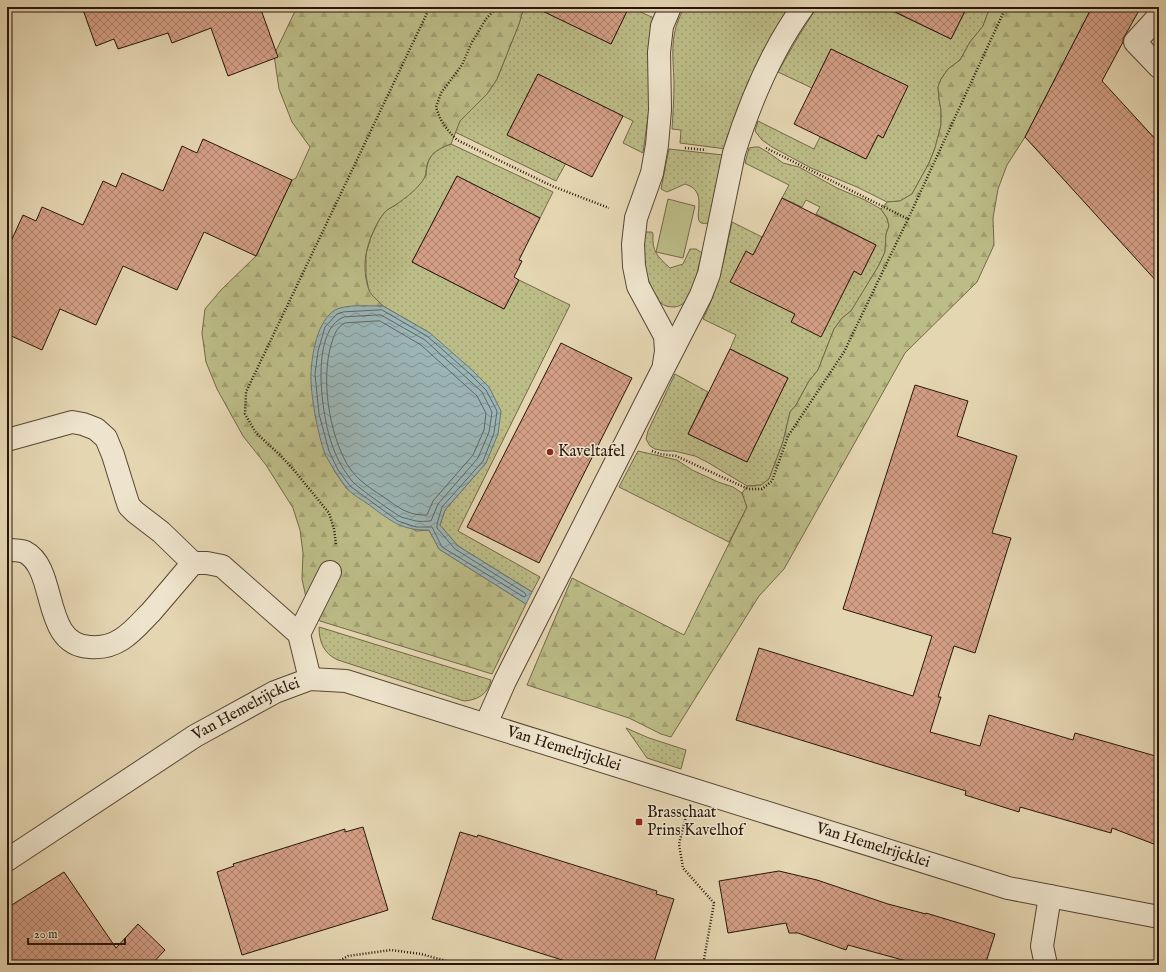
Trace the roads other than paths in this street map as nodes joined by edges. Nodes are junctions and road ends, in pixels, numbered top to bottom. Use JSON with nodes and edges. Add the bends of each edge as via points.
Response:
{"nodes":[{"id":1,"x":670,"y":7,"type":"edge"},
{"id":2,"x":803,"y":7,"type":"edge"},
{"id":3,"x":1159,"y":16,"type":"edge"},
{"id":4,"x":1159,"y":67,"type":"edge"},
{"id":5,"x":664,"y":367,"type":"junction"},
{"id":6,"x":7,"y":440,"type":"edge"},
{"id":7,"x":7,"y":550,"type":"edge"},
{"id":8,"x":193,"y":563,"type":"junction"},
{"id":9,"x":330,"y":572,"type":"road end"},
{"id":10,"x":299,"y":634,"type":"junction"},
{"id":11,"x":310,"y":679,"type":"junction"},
{"id":12,"x":486,"y":724,"type":"junction"},
{"id":13,"x":7,"y":860,"type":"edge"},
{"id":14,"x":1050,"y":896,"type":"junction"},
{"id":15,"x":1159,"y":917,"type":"edge"},
{"id":16,"x":1046,"y":965,"type":"edge"}],
"edges":[{"from":1,"to":5,"type":"street","via":[[662,26],[657,145],[652,173],[636,218],[633,244],[638,286],[665,336]]},
{"from":2,"to":5,"type":"street","via":[[791,23],[764,74],[737,144],[709,274]]},
{"from":3,"to":4,"type":"street","via":[[1135,42]]},
{"from":5,"to":12,"type":"street","via":[[505,681]]},
{"from":6,"to":8,"type":"street","via":[[72,422],[96,429],[106,438],[129,506]]},
{"from":7,"to":8,"type":"street","via":[[25,552],[34,560],[40,568],[58,626],[75,643],[92,648],[111,645],[123,639],[138,626]]},
{"from":8,"to":10,"type":"street","via":[[222,566]]},
{"from":9,"to":10,"type":"street"},
{"from":10,"to":11,"type":"street"},
{"from":11,"to":12,"type":"street","name":"Van Hemelrijcklei","via":[[346,681]]},
{"from":11,"to":13,"type":"street","name":"Van Hemelrijcklei","via":[[275,692],[195,736]]},
{"from":12,"to":14,"type":"street","name":"Van Hemelrijcklei","via":[[1008,888]]},
{"from":14,"to":15,"type":"street","name":"Van Hemelrijcklei"},
{"from":14,"to":16,"type":"street","via":[[1042,946]]}]}
